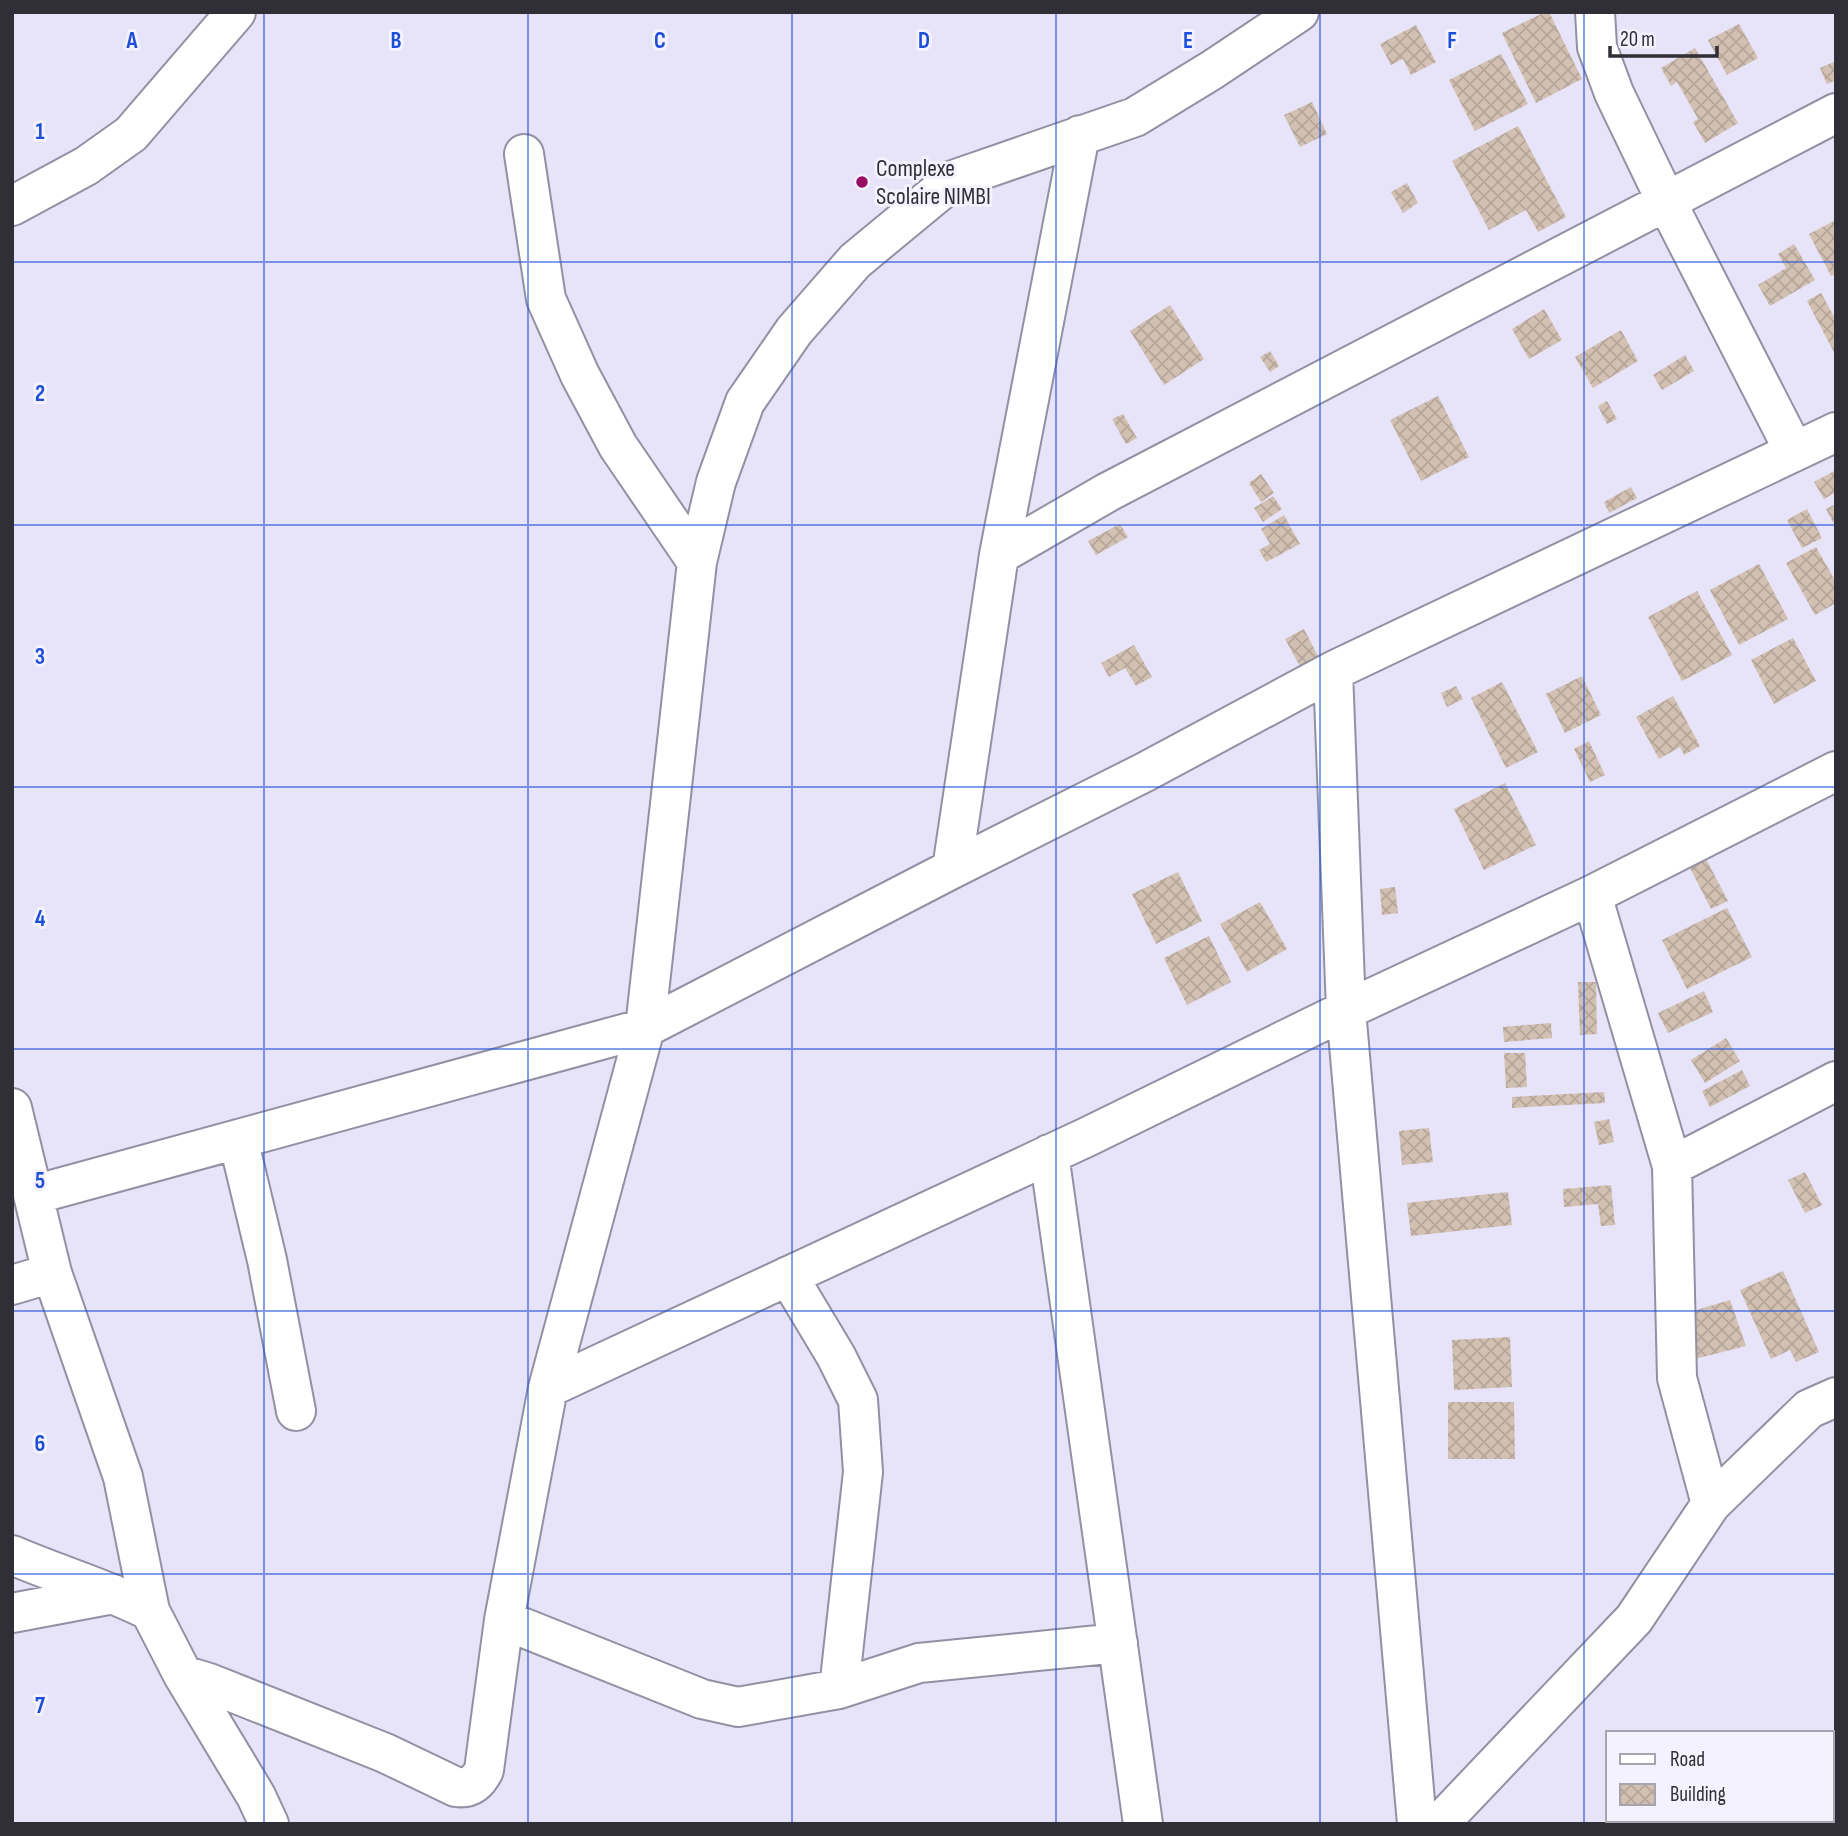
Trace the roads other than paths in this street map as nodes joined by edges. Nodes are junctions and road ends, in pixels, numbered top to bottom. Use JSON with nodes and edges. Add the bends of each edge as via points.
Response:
{"nodes":[{"id":1,"x":236,"y":12,"type":"edge"},
{"id":2,"x":1299,"y":12,"type":"edge"},
{"id":3,"x":1595,"y":12,"type":"edge"},
{"id":4,"x":1836,"y":113,"type":"edge"},
{"id":5,"x":1080,"y":135,"type":"junction"},
{"id":6,"x":524,"y":154,"type":"dead end"},
{"id":7,"x":1666,"y":201,"type":"junction"},
{"id":8,"x":12,"y":206,"type":"edge"},
{"id":9,"x":1836,"y":432,"type":"edge"},
{"id":10,"x":1794,"y":452,"type":"junction"},
{"id":11,"x":999,"y":555,"type":"junction"},
{"id":12,"x":698,"y":562,"type":"junction"},
{"id":13,"x":1333,"y":671,"type":"junction"},
{"id":14,"x":1836,"y":771,"type":"edge"},
{"id":15,"x":951,"y":869,"type":"junction"},
{"id":16,"x":1592,"y":895,"type":"junction"},
{"id":17,"x":1346,"y":1010,"type":"junction"},
{"id":18,"x":645,"y":1028,"type":"junction"},
{"id":19,"x":1836,"y":1081,"type":"edge"},
{"id":20,"x":12,"y":1108,"type":"edge"},
{"id":21,"x":238,"y":1139,"type":"junction"},
{"id":22,"x":1049,"y":1154,"type":"junction"},
{"id":23,"x":1672,"y":1166,"type":"junction"},
{"id":24,"x":33,"y":1195,"type":"junction"},
{"id":25,"x":52,"y":1273,"type":"junction"},
{"id":26,"x":789,"y":1276,"type":"junction"},
{"id":27,"x":12,"y":1285,"type":"edge"},
{"id":28,"x":548,"y":1388,"type":"junction"},
{"id":29,"x":1836,"y":1397,"type":"edge"},
{"id":30,"x":296,"y":1411,"type":"dead end"},
{"id":31,"x":1711,"y":1504,"type":"junction"},
{"id":32,"x":12,"y":1555,"type":"edge"},
{"id":33,"x":115,"y":1593,"type":"junction"},
{"id":34,"x":150,"y":1611,"type":"junction"},
{"id":35,"x":14,"y":1615,"type":"edge"},
{"id":36,"x":505,"y":1620,"type":"junction"},
{"id":37,"x":1118,"y":1643,"type":"junction"},
{"id":38,"x":183,"y":1675,"type":"junction"},
{"id":39,"x":839,"y":1689,"type":"junction"},
{"id":40,"x":269,"y":1824,"type":"edge"},
{"id":41,"x":1143,"y":1824,"type":"edge"},
{"id":42,"x":1418,"y":1824,"type":"edge"},
{"id":43,"x":1439,"y":1824,"type":"edge"}],
"edges":[{"from":1,"to":8,"type":"street","via":[[131,134],[86,166]]},
{"from":2,"to":5,"type":"street","via":[[1135,117]]},
{"from":3,"to":7,"type":"street","via":[[1597,47]]},
{"from":4,"to":7,"type":"street"},
{"from":5,"to":11,"type":"street"},
{"from":5,"to":12,"type":"street","via":[[953,180],[855,261],[794,331],[745,402],[716,481]]},
{"from":6,"to":12,"type":"street","via":[[546,299],[618,446]]},
{"from":7,"to":10,"type":"street"},
{"from":7,"to":11,"type":"street","via":[[1108,492]]},
{"from":9,"to":10,"type":"street"},
{"from":10,"to":13,"type":"street"},
{"from":11,"to":15,"type":"street"},
{"from":12,"to":18,"type":"street"},
{"from":13,"to":15,"type":"street"},
{"from":13,"to":17,"type":"street"},
{"from":14,"to":16,"type":"street"},
{"from":15,"to":18,"type":"street"},
{"from":16,"to":17,"type":"street"},
{"from":16,"to":23,"type":"street"},
{"from":17,"to":22,"type":"street"},
{"from":17,"to":42,"type":"street"},
{"from":18,"to":21,"type":"street"},
{"from":18,"to":28,"type":"street"},
{"from":19,"to":23,"type":"street"},
{"from":20,"to":24,"type":"street"},
{"from":21,"to":24,"type":"street"},
{"from":21,"to":30,"type":"street"},
{"from":22,"to":26,"type":"street"},
{"from":22,"to":37,"type":"street"},
{"from":23,"to":31,"type":"street","via":[[1677,1378]]},
{"from":24,"to":25,"type":"street"},
{"from":25,"to":27,"type":"street"},
{"from":25,"to":34,"type":"street","via":[[123,1476]]},
{"from":26,"to":28,"type":"street"},
{"from":26,"to":39,"type":"street","via":[[858,1400],[863,1472]]},
{"from":28,"to":36,"type":"street"},
{"from":29,"to":31,"type":"street","via":[[1809,1409]]},
{"from":31,"to":43,"type":"street","via":[[1634,1619]]},
{"from":32,"to":33,"type":"street"},
{"from":33,"to":34,"type":"street"},
{"from":33,"to":35,"type":"street"},
{"from":34,"to":38,"type":"street"},
{"from":36,"to":38,"type":"street","via":[[484,1770],[480,1779],[465,1788]]},
{"from":36,"to":39,"type":"street","via":[[702,1699],[738,1707]]},
{"from":37,"to":39,"type":"street","via":[[919,1663]]},
{"from":37,"to":41,"type":"street"},
{"from":38,"to":40,"type":"street"}]}
